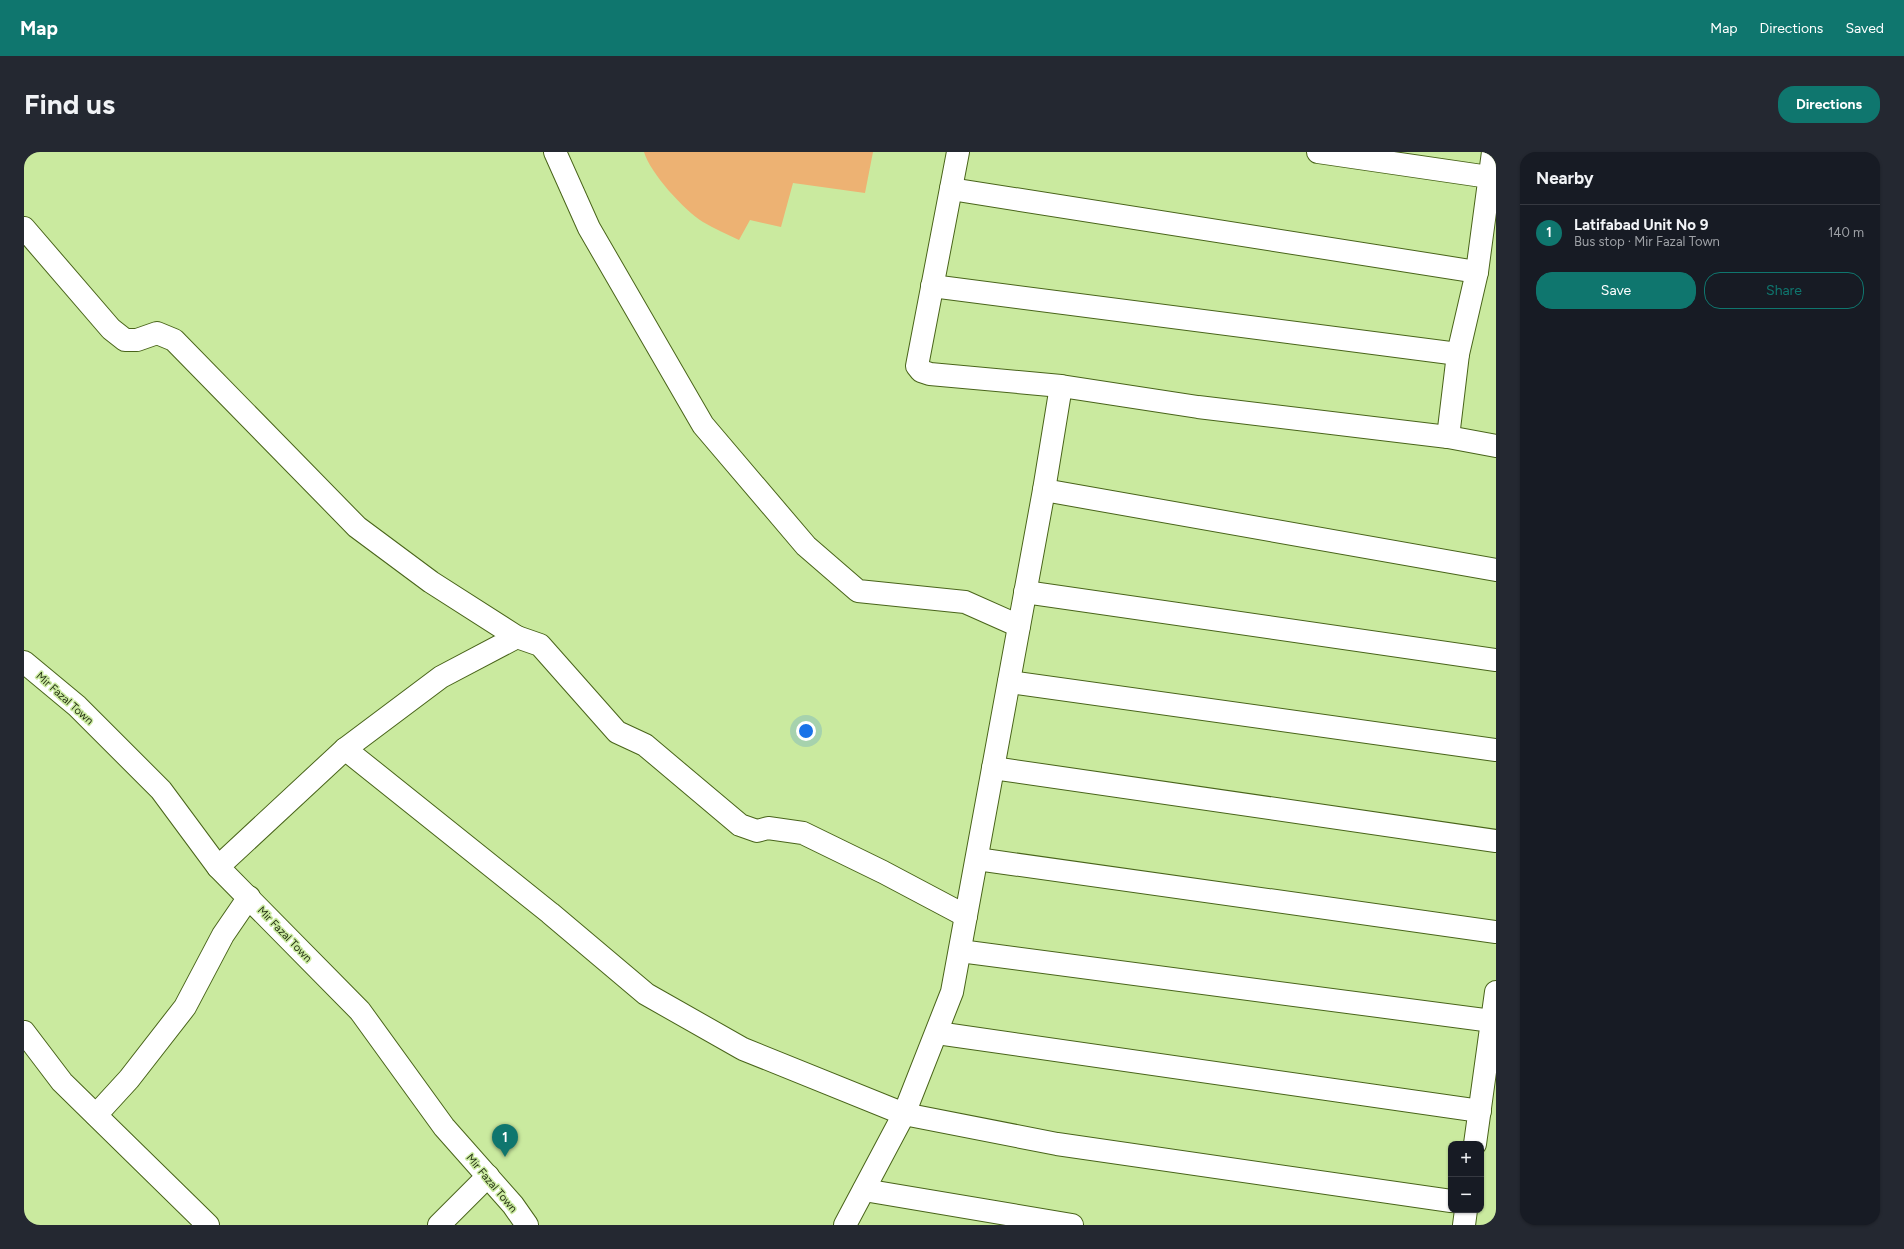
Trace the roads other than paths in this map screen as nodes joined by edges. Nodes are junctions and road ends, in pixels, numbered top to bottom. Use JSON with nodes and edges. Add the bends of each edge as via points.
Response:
{"nodes":[{"id":1,"x":555,"y":152,"type":"edge"},
{"id":2,"x":958,"y":152,"type":"edge"},
{"id":3,"x":1318,"y":152,"type":"edge"},
{"id":4,"x":1493,"y":152,"type":"edge"},
{"id":5,"x":1489,"y":177,"type":"junction"},
{"id":6,"x":951,"y":189,"type":"junction"},
{"id":7,"x":24,"y":228,"type":"edge"},
{"id":8,"x":1477,"y":272,"type":"junction"},
{"id":9,"x":932,"y":286,"type":"junction"},
{"id":10,"x":1458,"y":354,"type":"junction"},
{"id":11,"x":1061,"y":386,"type":"junction"},
{"id":12,"x":1448,"y":437,"type":"junction"},
{"id":13,"x":1496,"y":446,"type":"edge"},
{"id":14,"x":1044,"y":490,"type":"junction"},
{"id":15,"x":1496,"y":570,"type":"edge"},
{"id":16,"x":1025,"y":592,"type":"junction"},
{"id":17,"x":1019,"y":626,"type":"junction"},
{"id":18,"x":517,"y":637,"type":"junction"},
{"id":19,"x":1496,"y":660,"type":"edge"},
{"id":20,"x":24,"y":662,"type":"edge"},
{"id":21,"x":1009,"y":682,"type":"junction"},
{"id":22,"x":345,"y":749,"type":"junction"},
{"id":23,"x":1496,"y":750,"type":"edge"},
{"id":24,"x":993,"y":768,"type":"junction"},
{"id":25,"x":1496,"y":841,"type":"edge"},
{"id":26,"x":977,"y":859,"type":"junction"},
{"id":27,"x":218,"y":867,"type":"junction"},
{"id":28,"x":249,"y":897,"type":"junction"},
{"id":29,"x":966,"y":916,"type":"junction"},
{"id":30,"x":1496,"y":932,"type":"edge"},
{"id":31,"x":960,"y":951,"type":"junction"},
{"id":32,"x":1496,"y":992,"type":"edge"},
{"id":33,"x":1492,"y":1021,"type":"junction"},
{"id":34,"x":24,"y":1032,"type":"edge"},
{"id":35,"x":937,"y":1033,"type":"junction"},
{"id":36,"x":1480,"y":1111,"type":"junction"},
{"id":37,"x":904,"y":1114,"type":"junction"},
{"id":38,"x":96,"y":1115,"type":"junction"},
{"id":39,"x":1475,"y":1141,"type":"edge"},
{"id":40,"x":488,"y":1176,"type":"junction"},
{"id":41,"x":864,"y":1190,"type":"junction"},
{"id":42,"x":1448,"y":1201,"type":"edge"},
{"id":43,"x":1466,"y":1213,"type":"edge"},
{"id":44,"x":208,"y":1225,"type":"edge"},
{"id":45,"x":439,"y":1225,"type":"edge"},
{"id":46,"x":527,"y":1225,"type":"edge"},
{"id":47,"x":846,"y":1225,"type":"edge"},
{"id":48,"x":1072,"y":1225,"type":"edge"},
{"id":49,"x":1464,"y":1225,"type":"edge"}],
"edges":[{"from":1,"to":17,"type":"street","via":[[589,228],[703,425],[806,546],[858,591],[965,602]]},
{"from":2,"to":6,"type":"street"},
{"from":3,"to":5,"type":"street"},
{"from":4,"to":5,"type":"street"},
{"from":5,"to":8,"type":"street"},
{"from":6,"to":8,"type":"street"},
{"from":6,"to":9,"type":"street"},
{"from":7,"to":18,"type":"street","via":[[111,330],[125,340],[137,340],[157,333],[174,340],[357,527],[431,582]]},
{"from":8,"to":10,"type":"street"},
{"from":9,"to":10,"type":"street"},
{"from":9,"to":11,"type":"street","via":[[917,366],[921,371],[930,374]]},
{"from":10,"to":12,"type":"street"},
{"from":11,"to":12,"type":"street","via":[[1198,407]]},
{"from":11,"to":14,"type":"street"},
{"from":12,"to":13,"type":"street"},
{"from":14,"to":15,"type":"street"},
{"from":14,"to":16,"type":"street"},
{"from":16,"to":17,"type":"street"},
{"from":16,"to":19,"type":"street"},
{"from":17,"to":21,"type":"street"},
{"from":18,"to":22,"type":"street","via":[[441,677]]},
{"from":18,"to":29,"type":"street","via":[[540,645],[617,732],[645,745],[740,825],[757,831],[768,828],[803,833]]},
{"from":20,"to":27,"type":"street","name":"Mir Fazal Town","via":[[77,706],[161,790]]},
{"from":21,"to":23,"type":"street"},
{"from":21,"to":24,"type":"street"},
{"from":22,"to":27,"type":"street"},
{"from":22,"to":37,"type":"street","via":[[550,913],[646,994],[743,1049]]},
{"from":24,"to":25,"type":"street"},
{"from":24,"to":26,"type":"street"},
{"from":26,"to":29,"type":"street"},
{"from":26,"to":30,"type":"street"},
{"from":27,"to":28,"type":"street","name":"Mir Fazal Town"},
{"from":28,"to":38,"type":"street","via":[[222,935],[185,1007],[129,1079]]},
{"from":28,"to":40,"type":"street","name":"Mir Fazal Town","via":[[360,1011],[444,1127]]},
{"from":29,"to":31,"type":"street"},
{"from":31,"to":33,"type":"street"},
{"from":31,"to":35,"type":"street","via":[[952,992]]},
{"from":32,"to":33,"type":"street"},
{"from":33,"to":36,"type":"street"},
{"from":34,"to":38,"type":"street","via":[[62,1082]]},
{"from":35,"to":36,"type":"street"},
{"from":35,"to":37,"type":"street"},
{"from":36,"to":39,"type":"street"},
{"from":37,"to":41,"type":"street"},
{"from":37,"to":42,"type":"street","via":[[1058,1144]]},
{"from":38,"to":44,"type":"street"},
{"from":40,"to":45,"type":"street"},
{"from":40,"to":46,"type":"street","name":"Mir Fazal Town"},
{"from":41,"to":47,"type":"street"},
{"from":41,"to":48,"type":"street"},
{"from":43,"to":49,"type":"street"}]}
